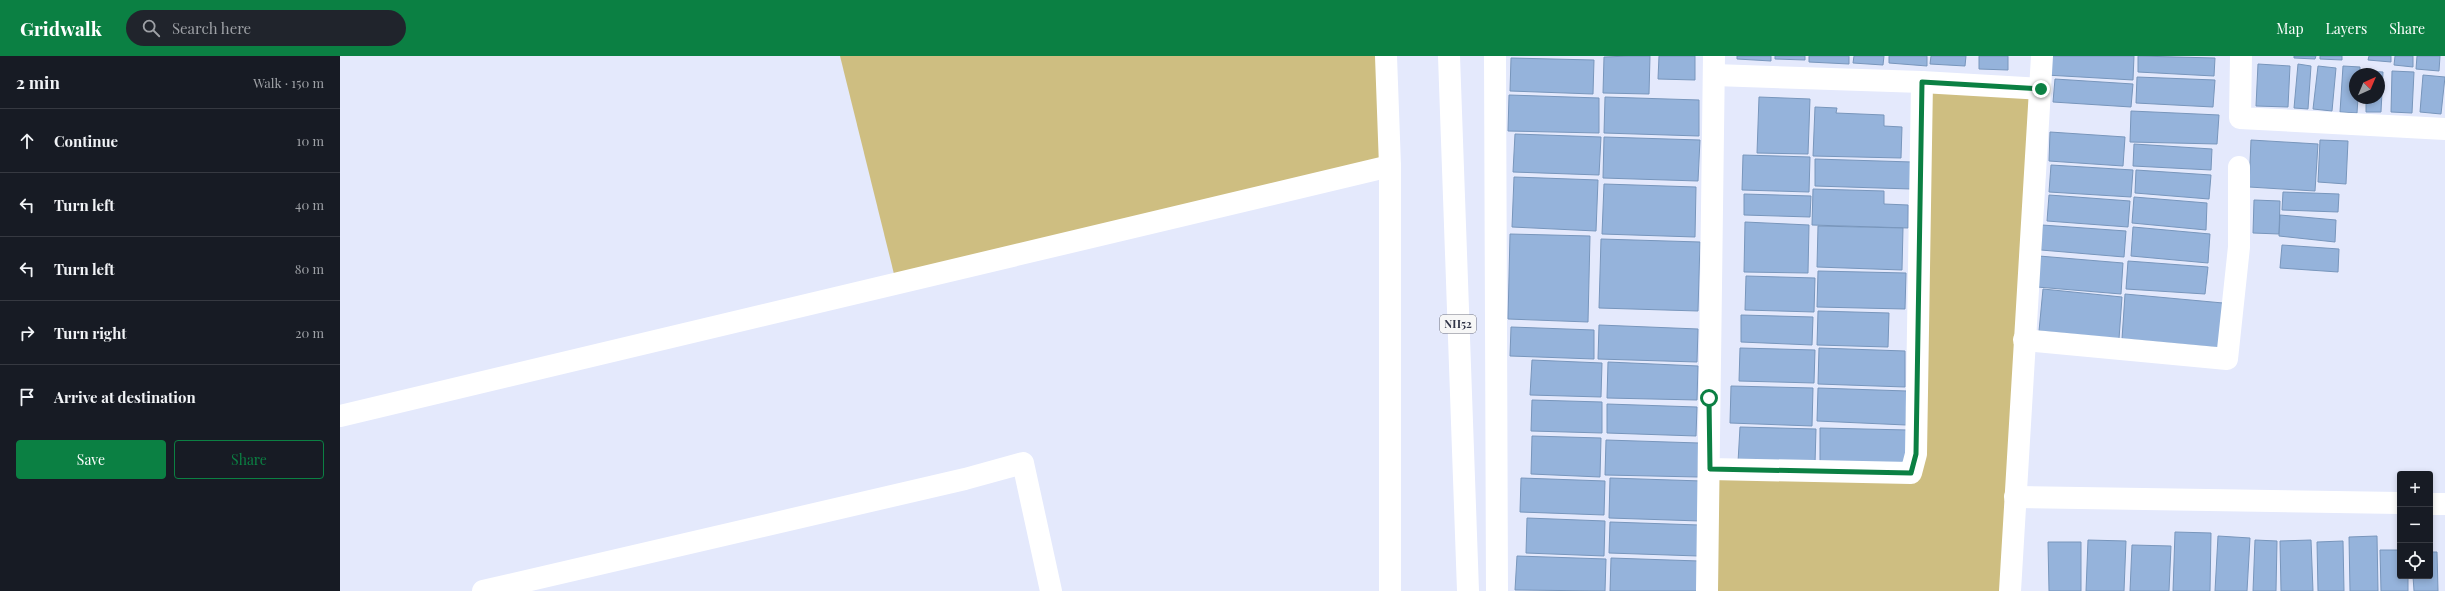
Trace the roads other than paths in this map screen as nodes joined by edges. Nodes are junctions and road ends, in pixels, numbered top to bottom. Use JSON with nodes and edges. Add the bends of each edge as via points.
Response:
{"nodes":[{"id":1,"x":1386,"y":56,"type":"edge"},
{"id":2,"x":1449,"y":56,"type":"edge"},
{"id":3,"x":1495,"y":56,"type":"edge"},
{"id":4,"x":2042,"y":56,"type":"edge"},
{"id":5,"x":2241,"y":56,"type":"edge"},
{"id":6,"x":1714,"y":66,"type":"edge"},
{"id":7,"x":1922,"y":82,"type":"junction"},
{"id":8,"x":2041,"y":89,"type":"junction"},
{"id":9,"x":2445,"y":129,"type":"edge"},
{"id":10,"x":1390,"y":166,"type":"junction"},
{"id":11,"x":2239,"y":167,"type":"dead end"},
{"id":12,"x":2024,"y":340,"type":"junction"},
{"id":13,"x":340,"y":416,"type":"edge"},
{"id":14,"x":1710,"y":469,"type":"junction"},
{"id":15,"x":2015,"y":497,"type":"junction"},
{"id":16,"x":2397,"y":504,"type":"edge"},
{"id":17,"x":2433,"y":504,"type":"edge"},
{"id":18,"x":2445,"y":504,"type":"edge"},
{"id":19,"x":484,"y":591,"type":"edge"},
{"id":20,"x":1051,"y":591,"type":"edge"},
{"id":21,"x":1390,"y":591,"type":"edge"},
{"id":22,"x":1468,"y":591,"type":"edge"},
{"id":23,"x":1497,"y":591,"type":"edge"},
{"id":24,"x":1707,"y":591,"type":"edge"},
{"id":25,"x":2010,"y":591,"type":"edge"}],
"edges":[{"from":1,"to":10,"type":"main road"},
{"from":2,"to":22,"type":"main road","number":"NH52"},
{"from":3,"to":23,"type":"main road"},
{"from":4,"to":8,"type":"main road"},
{"from":5,"to":9,"type":"main road","via":[[2240,118]]},
{"from":6,"to":7,"type":"main road"},
{"from":6,"to":14,"type":"main road"},
{"from":7,"to":8,"type":"main road"},
{"from":7,"to":14,"type":"main road","via":[[1916,454],[1911,473]]},
{"from":8,"to":12,"type":"main road"},
{"from":10,"to":13,"type":"main road"},
{"from":10,"to":21,"type":"main road"},
{"from":11,"to":12,"type":"main road","via":[[2239,247],[2227,359]]},
{"from":12,"to":15,"type":"main road"},
{"from":14,"to":24,"type":"main road"},
{"from":15,"to":16,"type":"main road"},
{"from":15,"to":25,"type":"main road"},
{"from":17,"to":18,"type":"main road"},
{"from":19,"to":20,"type":"main road","via":[[965,479],[1023,463]]}]}
